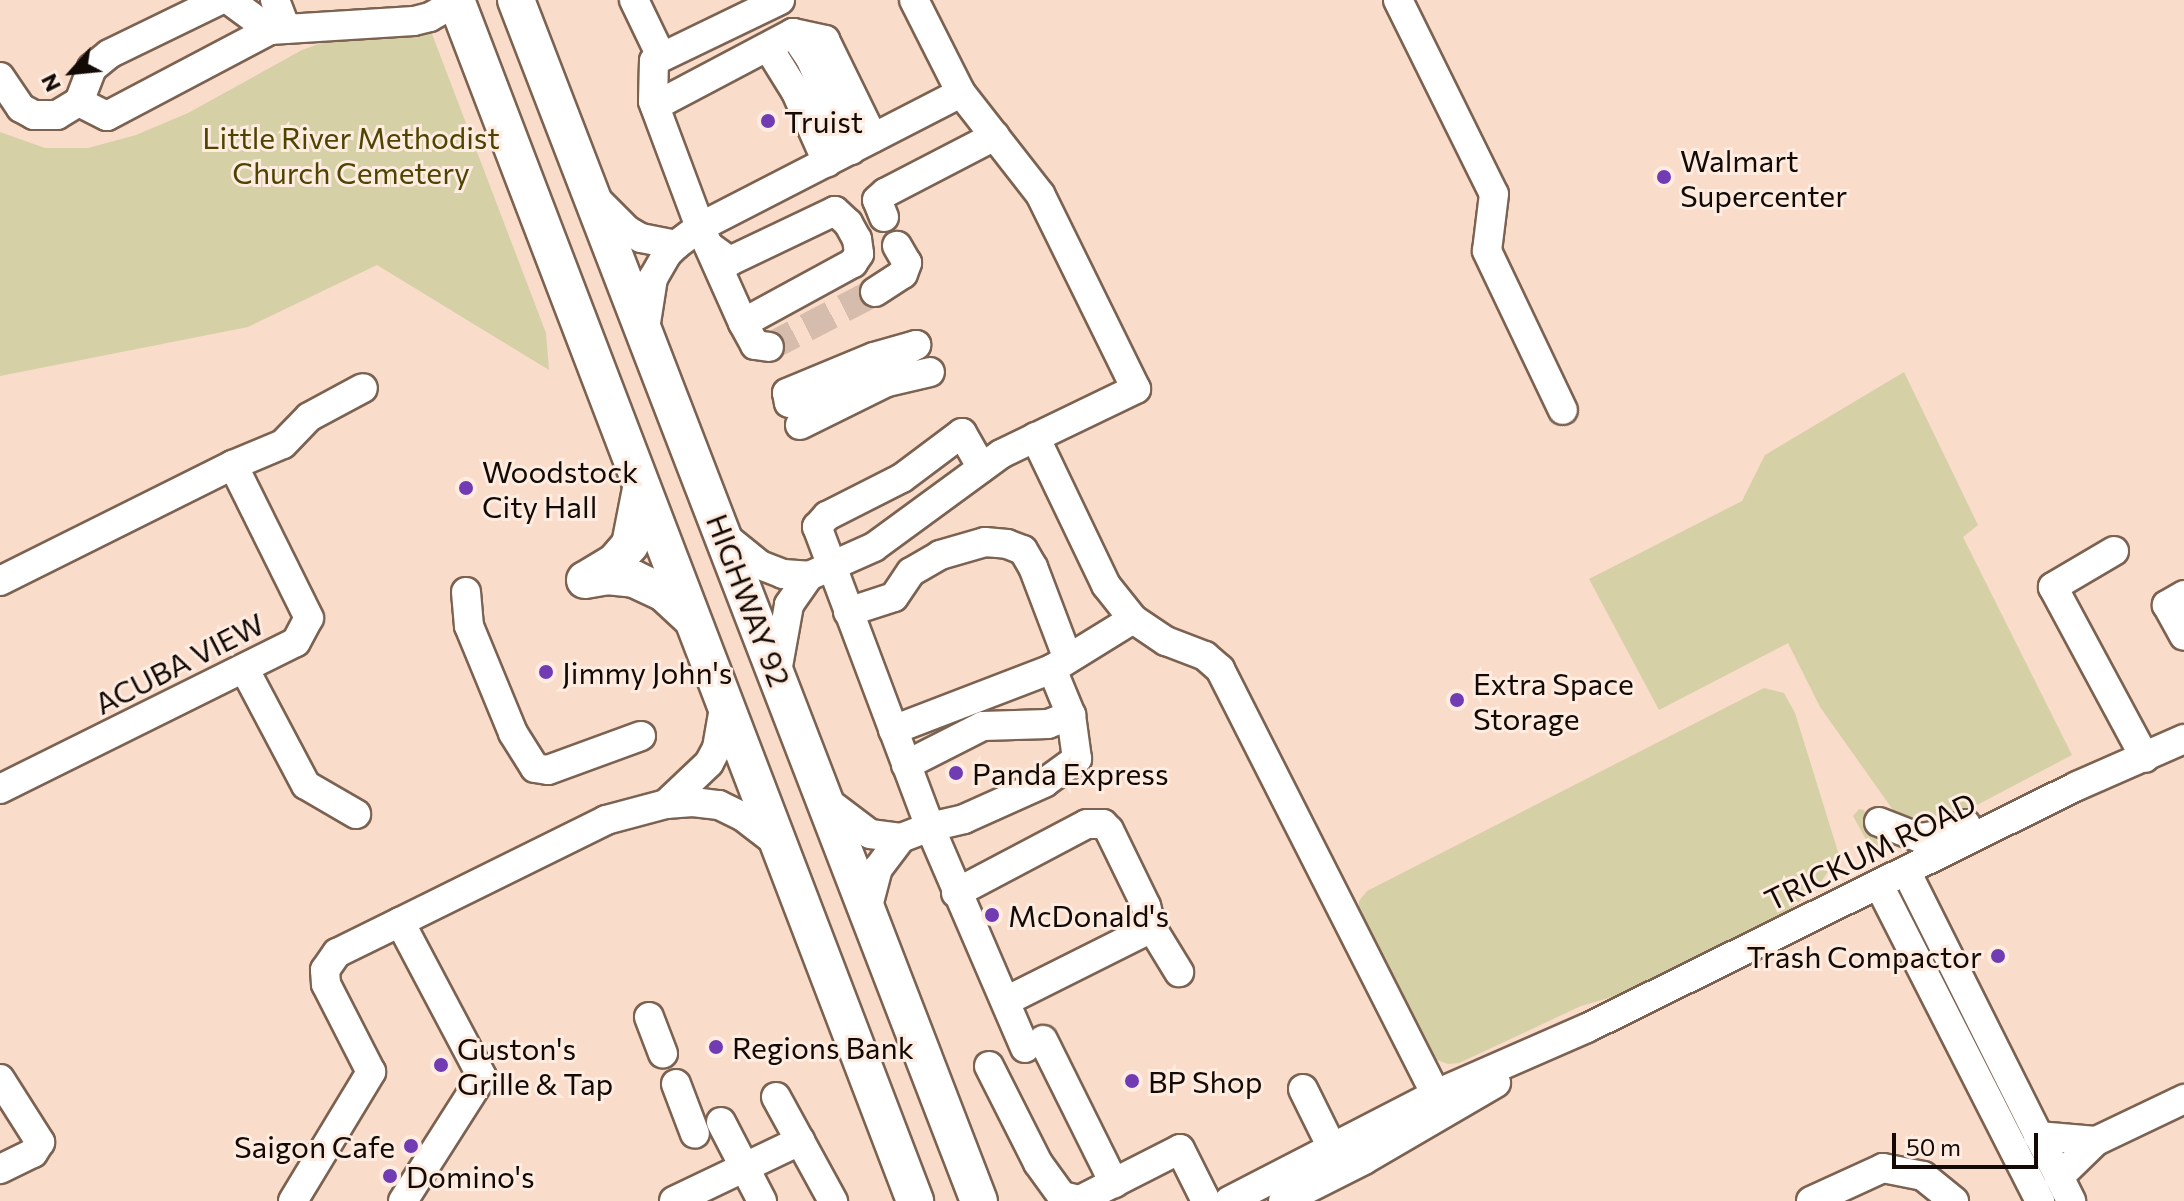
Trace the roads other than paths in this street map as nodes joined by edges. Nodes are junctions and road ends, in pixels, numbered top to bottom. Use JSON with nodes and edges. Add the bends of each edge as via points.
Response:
{"nodes":[{"id":1,"x":220,"y":0,"type":"edge"},
{"id":2,"x":229,"y":0,"type":"edge"},
{"id":3,"x":275,"y":0,"type":"edge"},
{"id":4,"x":457,"y":0,"type":"edge"},
{"id":5,"x":516,"y":0,"type":"edge"},
{"id":6,"x":634,"y":0,"type":"edge"},
{"id":7,"x":780,"y":0,"type":"edge"},
{"id":8,"x":914,"y":0,"type":"edge"},
{"id":9,"x":1398,"y":0,"type":"edge"},
{"id":10,"x":278,"y":29,"type":"junction"},
{"id":11,"x":661,"y":56,"type":"junction"},
{"id":12,"x":0,"y":77,"type":"edge"},
{"id":13,"x":961,"y":93,"type":"junction"},
{"id":14,"x":79,"y":102,"type":"junction"},
{"id":15,"x":655,"y":106,"type":"junction"},
{"id":16,"x":995,"y":136,"type":"junction"},
{"id":17,"x":846,"y":152,"type":"junction"},
{"id":18,"x":593,"y":196,"type":"junction"},
{"id":19,"x":884,"y":217,"type":"dead end"},
{"id":20,"x":705,"y":236,"type":"junction"},
{"id":21,"x":676,"y":245,"type":"junction"},
{"id":22,"x":897,"y":246,"type":"dead end"},
{"id":23,"x":875,"y":292,"type":"tunnel mouth"},
{"id":24,"x":743,"y":323,"type":"junction"},
{"id":25,"x":645,"y":329,"type":"junction"},
{"id":26,"x":769,"y":347,"type":"dead end"},
{"id":27,"x":923,"y":359,"type":"dead end"},
{"id":28,"x":363,"y":388,"type":"dead end"},
{"id":29,"x":793,"y":409,"type":"dead end"},
{"id":30,"x":1563,"y":410,"type":"dead end"},
{"id":31,"x":1035,"y":437,"type":"junction"},
{"id":32,"x":233,"y":465,"type":"junction"},
{"id":33,"x":982,"y":468,"type":"junction"},
{"id":34,"x":641,"y":488,"type":"junction"},
{"id":35,"x":724,"y":536,"type":"junction"},
{"id":36,"x":2114,"y":551,"type":"dead end"},
{"id":37,"x":820,"y":571,"type":"junction"},
{"id":38,"x":0,"y":581,"type":"edge"},
{"id":39,"x":466,"y":592,"type":"dead end"},
{"id":40,"x":2184,"y":595,"type":"edge"},
{"id":41,"x":848,"y":612,"type":"junction"},
{"id":42,"x":690,"y":618,"type":"junction"},
{"id":43,"x":1133,"y":619,"type":"junction"},
{"id":44,"x":2184,"y":636,"type":"edge"},
{"id":45,"x":1060,"y":664,"type":"junction"},
{"id":46,"x":245,"y":670,"type":"junction"},
{"id":47,"x":777,"y":673,"type":"junction"},
{"id":48,"x":724,"y":708,"type":"junction"},
{"id":49,"x":1071,"y":715,"type":"junction"},
{"id":50,"x":893,"y":730,"type":"junction"},
{"id":51,"x":641,"y":736,"type":"dead end"},
{"id":52,"x":2184,"y":739,"type":"edge"},
{"id":53,"x":2145,"y":758,"type":"junction"},
{"id":54,"x":906,"y":765,"type":"junction"},
{"id":55,"x":2075,"y":787,"type":"junction"},
{"id":56,"x":0,"y":789,"type":"edge"},
{"id":57,"x":825,"y":800,"type":"junction"},
{"id":58,"x":666,"y":804,"type":"junction"},
{"id":59,"x":356,"y":814,"type":"dead end"},
{"id":60,"x":1879,"y":822,"type":"dead end"},
{"id":61,"x":930,"y":827,"type":"junction"},
{"id":62,"x":901,"y":838,"type":"junction"},
{"id":63,"x":776,"y":842,"type":"junction"},
{"id":64,"x":1906,"y":871,"type":"junction"},
{"id":65,"x":1879,"y":885,"type":"junction"},
{"id":66,"x":956,"y":893,"type":"junction"},
{"id":67,"x":867,"y":910,"type":"junction"},
{"id":68,"x":400,"y":922,"type":"junction"},
{"id":69,"x":1152,"y":928,"type":"junction"},
{"id":70,"x":1179,"y":972,"type":"dead end"},
{"id":71,"x":1006,"y":1001,"type":"junction"},
{"id":72,"x":649,"y":1017,"type":"dead end"},
{"id":73,"x":1587,"y":1028,"type":"junction"},
{"id":74,"x":663,"y":1053,"type":"dead end"},
{"id":75,"x":989,"y":1066,"type":"dead end"},
{"id":76,"x":0,"y":1079,"type":"edge"},
{"id":77,"x":676,"y":1084,"type":"dead end"},
{"id":78,"x":1303,"y":1089,"type":"dead end"},
{"id":79,"x":1436,"y":1094,"type":"junction"},
{"id":80,"x":776,"y":1097,"type":"dead end"},
{"id":81,"x":2184,"y":1099,"type":"edge"},
{"id":82,"x":721,"y":1122,"type":"dead end"},
{"id":83,"x":695,"y":1134,"type":"dead end"},
{"id":84,"x":2038,"y":1136,"type":"junction"},
{"id":85,"x":800,"y":1141,"type":"junction"},
{"id":86,"x":2096,"y":1141,"type":"junction"},
{"id":87,"x":1338,"y":1159,"type":"junction"},
{"id":88,"x":744,"y":1167,"type":"junction"},
{"id":89,"x":0,"y":1169,"type":"edge"},
{"id":90,"x":1114,"y":1183,"type":"junction"},
{"id":91,"x":2065,"y":1189,"type":"edge"},
{"id":92,"x":293,"y":1201,"type":"edge"},
{"id":93,"x":403,"y":1201,"type":"edge"},
{"id":94,"x":674,"y":1201,"type":"edge"},
{"id":95,"x":762,"y":1201,"type":"edge"},
{"id":96,"x":833,"y":1201,"type":"edge"},
{"id":97,"x":915,"y":1201,"type":"edge"},
{"id":98,"x":979,"y":1201,"type":"edge"},
{"id":99,"x":1206,"y":1201,"type":"edge"},
{"id":100,"x":1229,"y":1201,"type":"edge"},
{"id":101,"x":1283,"y":1201,"type":"edge"},
{"id":102,"x":1811,"y":1201,"type":"edge"},
{"id":103,"x":1954,"y":1201,"type":"edge"},
{"id":104,"x":2040,"y":1201,"type":"edge"}],
"edges":[{"from":1,"to":14,"type":"street","via":[[109,54],[92,68]]},
{"from":2,"to":10,"type":"street"},
{"from":3,"to":10,"type":"street"},
{"from":4,"to":10,"type":"street","via":[[414,21]]},
{"from":4,"to":34,"type":"main road","name":"HIGHWAY 92"},
{"from":5,"to":18,"type":"main road","name":"HIGHWAY 92"},
{"from":6,"to":11,"type":"street"},
{"from":7,"to":11,"type":"street"},
{"from":8,"to":13,"type":"street"},
{"from":9,"to":30,"type":"street","via":[[1494,194],[1487,251]]},
{"from":10,"to":14,"type":"street","via":[[107,116]]},
{"from":11,"to":15,"type":"street","via":[[654,61]]},
{"from":12,"to":14,"type":"street","via":[[21,108],[34,115],[57,115]]},
{"from":13,"to":16,"type":"street"},
{"from":13,"to":17,"type":"street"},
{"from":15,"to":17,"type":"street","via":[[781,39],[810,58]]},
{"from":15,"to":20,"type":"street"},
{"from":16,"to":19,"type":"street","via":[[885,193],[877,200]]},
{"from":16,"to":31,"type":"street","via":[[1040,194],[1136,389]]},
{"from":17,"to":20,"type":"street"},
{"from":18,"to":21,"type":"street","via":[[627,230],[650,243]]},
{"from":18,"to":25,"type":"main road","name":"HIGHWAY 92"},
{"from":20,"to":21,"type":"street"},
{"from":20,"to":24,"type":"street"},
{"from":20,"to":24,"type":"street","via":[[730,261],[835,211],[857,239],[859,254],[853,263]]},
{"from":21,"to":25,"type":"street","via":[[653,278]]},
{"from":22,"to":23,"type":"street","via":[[907,263],[903,274]]},
{"from":24,"to":26,"type":"street","via":[[755,345]]},
{"from":25,"to":35,"type":"main road","name":"HIGHWAY 92"},
{"from":27,"to":29,"type":"street","via":[[879,366]]},
{"from":28,"to":32,"type":"street","via":[[309,417],[283,444]]},
{"from":31,"to":33,"type":"street"},
{"from":31,"to":43,"type":"street","via":[[1106,585]]},
{"from":32,"to":38,"type":"street"},
{"from":32,"to":46,"type":"street","name":"ACUBA VIEW","via":[[309,618],[296,642]]},
{"from":33,"to":37,"type":"street","via":[[874,547]]},
{"from":33,"to":37,"type":"street","via":[[962,433],[902,478],[827,516],[817,527]]},
{"from":34,"to":42,"type":"main road","name":"HIGHWAY 92"},
{"from":34,"to":42,"type":"main road","via":[[630,545],[615,562],[585,580],[634,579],[664,593]]},
{"from":35,"to":37,"type":"street","via":[[760,565],[783,574]]},
{"from":35,"to":47,"type":"main road","name":"HIGHWAY 92"},
{"from":36,"to":53,"type":"street","via":[[2053,587]]},
{"from":37,"to":41,"type":"street"},
{"from":37,"to":47,"type":"street","via":[[789,605]]},
{"from":39,"to":51,"type":"street","via":[[469,626],[513,733],[535,768],[548,770]]},
{"from":40,"to":44,"type":"street","via":[[2167,605]]},
{"from":41,"to":45,"type":"street","via":[[894,597],[921,564],[985,542],[1007,544],[1023,550],[1033,567]]},
{"from":41,"to":50,"type":"street"},
{"from":42,"to":48,"type":"main road","name":"HIGHWAY 92"},
{"from":43,"to":45,"type":"street"},
{"from":43,"to":79,"type":"street","via":[[1220,669]]},
{"from":45,"to":49,"type":"street"},
{"from":45,"to":50,"type":"street"},
{"from":46,"to":56,"type":"street","name":"ACUBA VIEW"},
{"from":46,"to":59,"type":"street","via":[[306,785]]},
{"from":47,"to":57,"type":"main road","name":"HIGHWAY 92"},
{"from":48,"to":58,"type":"street","via":[[709,763]]},
{"from":48,"to":63,"type":"main road","name":"HIGHWAY 92"},
{"from":49,"to":54,"type":"street","via":[[1048,724],[983,726]]},
{"from":49,"to":61,"type":"street","via":[[1077,759],[1044,783],[964,819]]},
{"from":50,"to":54,"type":"street"},
{"from":52,"to":53,"type":"street","name":"TRICKUM ROAD"},
{"from":53,"to":55,"type":"street","name":"TRICKUM ROAD"},
{"from":54,"to":61,"type":"street"},
{"from":55,"to":60,"type":"street","via":[[2054,785],[1940,835],[1920,838]]},
{"from":55,"to":64,"type":"street","name":"TRICKUM ROAD"},
{"from":57,"to":62,"type":"street","via":[[870,834]]},
{"from":57,"to":67,"type":"main road","name":"HIGHWAY 92"},
{"from":58,"to":63,"type":"street","via":[[719,805]]},
{"from":58,"to":68,"type":"street","via":[[606,820]]},
{"from":61,"to":62,"type":"street"},
{"from":61,"to":66,"type":"street"},
{"from":62,"to":67,"type":"street","via":[[878,868]]},
{"from":63,"to":97,"type":"main road","name":"HIGHWAY 92"},
{"from":64,"to":65,"type":"street","name":"TRICKUM ROAD"},
{"from":64,"to":84,"type":"street"},
{"from":65,"to":73,"type":"street","name":"TRICKUM ROAD"},
{"from":65,"to":104,"type":"street"},
{"from":66,"to":69,"type":"street","via":[[1087,824],[1103,824]]},
{"from":66,"to":71,"type":"street"},
{"from":67,"to":98,"type":"main road","name":"HIGHWAY 92"},
{"from":68,"to":92,"type":"street","via":[[337,953],[325,970],[326,984],[371,1072]]},
{"from":68,"to":93,"type":"street","via":[[482,1077]]},
{"from":69,"to":70,"type":"street"},
{"from":69,"to":71,"type":"street"},
{"from":71,"to":90,"type":"street"},
{"from":72,"to":74,"type":"street"},
{"from":73,"to":79,"type":"street","name":"TRICKUM ROAD"},
{"from":73,"to":87,"type":"street","name":"TRICKUM ROAD","via":[[1447,1113]]},
{"from":75,"to":90,"type":"street","via":[[1038,1163],[1062,1196],[1080,1200]]},
{"from":76,"to":89,"type":"street","via":[[40,1142],[33,1153]]},
{"from":77,"to":83,"type":"street"},
{"from":78,"to":87,"type":"street"},
{"from":79,"to":87,"type":"street","name":"TRICKUM ROAD"},
{"from":80,"to":85,"type":"street"},
{"from":81,"to":86,"type":"street"},
{"from":82,"to":88,"type":"street"},
{"from":84,"to":86,"type":"street"},
{"from":84,"to":91,"type":"street"},
{"from":85,"to":88,"type":"street"},
{"from":85,"to":96,"type":"street"},
{"from":86,"to":91,"type":"street"},
{"from":87,"to":100,"type":"street","name":"TRICKUM ROAD"},
{"from":87,"to":101,"type":"street","name":"TRICKUM ROAD"},
{"from":88,"to":94,"type":"street"},
{"from":88,"to":95,"type":"street"},
{"from":90,"to":99,"type":"street","via":[[1180,1149]]},
{"from":102,"to":103,"type":"street","via":[[1883,1168],[1923,1176]]}]}
